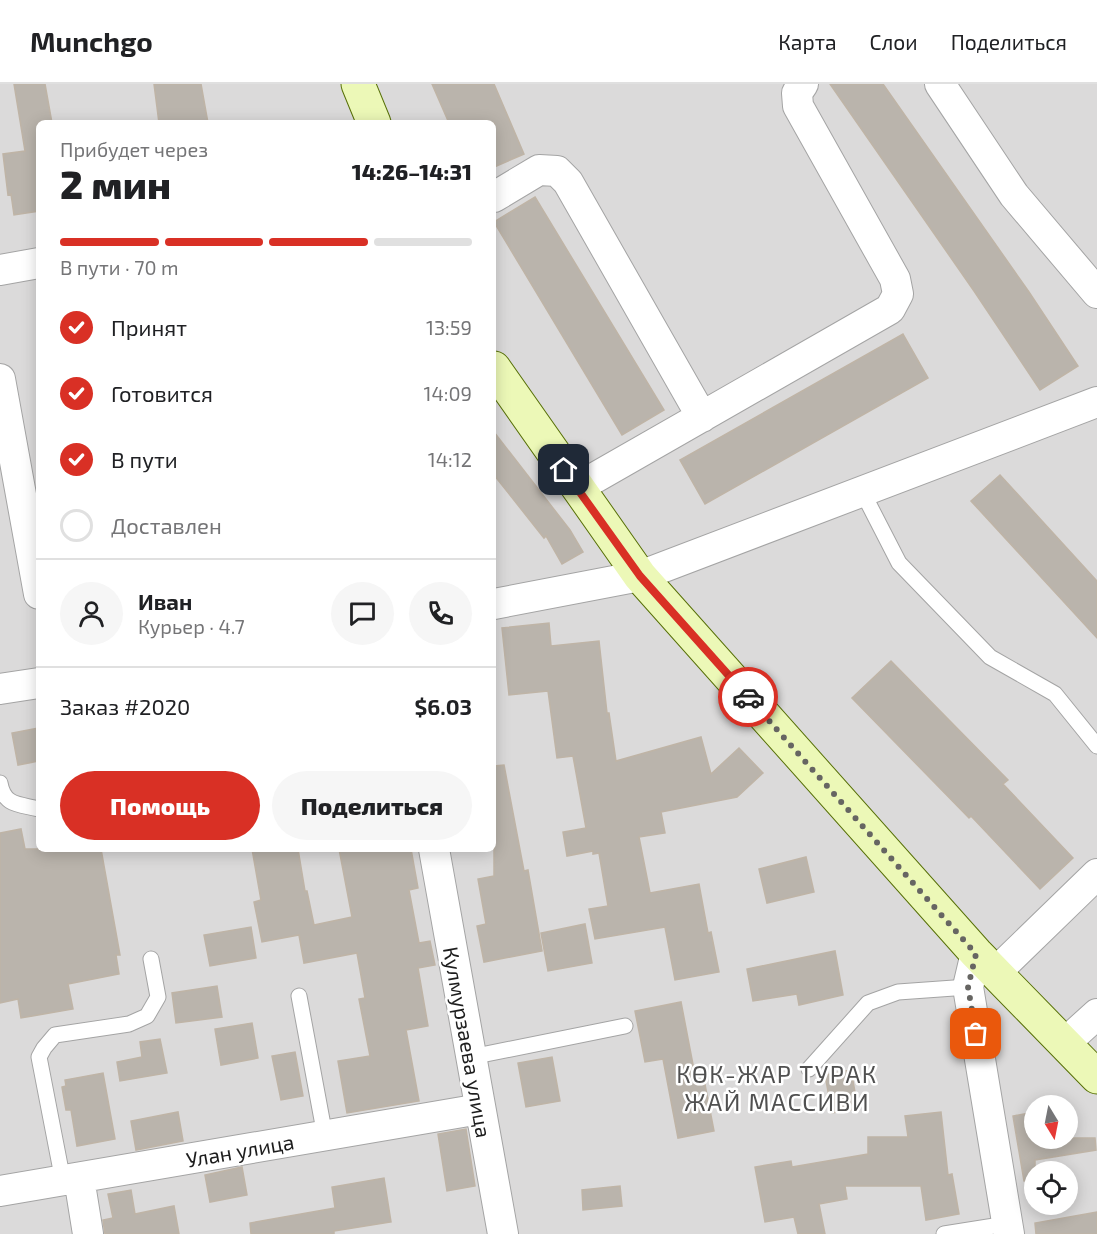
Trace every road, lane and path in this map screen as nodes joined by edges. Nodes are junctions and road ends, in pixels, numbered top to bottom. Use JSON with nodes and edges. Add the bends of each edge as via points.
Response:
{"nodes":[{"id":1,"x":358,"y":84,"type":"edge"},
{"id":2,"x":803,"y":84,"type":"edge"},
{"id":3,"x":940,"y":84,"type":"edge"},
{"id":4,"x":373,"y":120,"type":"edge"},
{"id":5,"x":496,"y":195,"type":"edge"},
{"id":6,"x":36,"y":264,"type":"edge"},
{"id":7,"x":0,"y":270,"type":"edge"},
{"id":8,"x":1097,"y":293,"type":"edge"},
{"id":9,"x":496,"y":372,"type":"edge"},
{"id":10,"x":0,"y":379,"type":"edge"},
{"id":11,"x":1097,"y":402,"type":"edge"},
{"id":12,"x":702,"y":417,"type":"junction"},
{"id":13,"x":578,"y":488,"type":"junction"},
{"id":14,"x":861,"y":491,"type":"junction"},
{"id":15,"x":640,"y":576,"type":"junction"},
{"id":16,"x":36,"y":577,"type":"edge"},
{"id":17,"x":496,"y":604,"type":"edge"},
{"id":18,"x":36,"y":683,"type":"edge"},
{"id":19,"x":0,"y":689,"type":"edge"},
{"id":20,"x":1097,"y":746,"type":"edge"},
{"id":21,"x":0,"y":783,"type":"edge"},
{"id":22,"x":36,"y":808,"type":"edge"},
{"id":23,"x":435,"y":852,"type":"edge"},
{"id":24,"x":1097,"y":874,"type":"edge"},
{"id":25,"x":151,"y":959,"type":"dead end"},
{"id":26,"x":980,"y":971,"type":"junction"},
{"id":27,"x":299,"y":996,"type":"dead end"},
{"id":28,"x":1097,"y":1014,"type":"edge"},
{"id":29,"x":625,"y":1026,"type":"dead end"},
{"id":30,"x":1064,"y":1044,"type":"junction"},
{"id":31,"x":471,"y":1057,"type":"junction"},
{"id":32,"x":809,"y":1069,"type":"dead end"},
{"id":33,"x":1097,"y":1077,"type":"edge"},
{"id":34,"x":480,"y":1109,"type":"junction"},
{"id":35,"x":325,"y":1136,"type":"junction"},
{"id":36,"x":71,"y":1179,"type":"junction"},
{"id":37,"x":0,"y":1191,"type":"edge"},
{"id":38,"x":1008,"y":1229,"type":"edge"},
{"id":39,"x":88,"y":1234,"type":"edge"},
{"id":40,"x":503,"y":1234,"type":"edge"},
{"id":41,"x":944,"y":1234,"type":"edge"}],
"edges":[{"from":1,"to":4,"type":"street"},
{"from":2,"to":12,"type":"street","via":[[797,93],[798,106],[895,279],[898,294],[890,309]]},
{"from":3,"to":8,"type":"street","via":[[1014,195]]},
{"from":5,"to":12,"type":"street","via":[[539,170],[557,171],[568,182]]},
{"from":6,"to":7,"type":"street"},
{"from":9,"to":13,"type":"street"},
{"from":10,"to":16,"type":"street"},
{"from":11,"to":14,"type":"street"},
{"from":12,"to":13,"type":"street"},
{"from":13,"to":15,"type":"street"},
{"from":14,"to":15,"type":"street"},
{"from":14,"to":20,"type":"lane","via":[[899,562],[990,657],[1055,694]]},
{"from":15,"to":17,"type":"street"},
{"from":15,"to":26,"type":"street"},
{"from":18,"to":19,"type":"street"},
{"from":21,"to":22,"type":"lane","via":[[10,802]]},
{"from":23,"to":31,"type":"street","name":"Кулмурзаева улица"},
{"from":24,"to":26,"type":"street"},
{"from":25,"to":36,"type":"lane","via":[[158,997],[147,1016],[129,1024],[55,1035],[39,1057]]},
{"from":26,"to":30,"type":"street"},
{"from":26,"to":32,"type":"lane","via":[[898,992],[868,1004]]},
{"from":26,"to":38,"type":"street"},
{"from":27,"to":35,"type":"lane"},
{"from":28,"to":30,"type":"street"},
{"from":29,"to":31,"type":"lane"},
{"from":30,"to":33,"type":"street"},
{"from":31,"to":34,"type":"street","name":"Кулмурзаева улица"},
{"from":34,"to":35,"type":"street","name":"Улан улица"},
{"from":34,"to":40,"type":"street","name":"Кулмурзаева улица"},
{"from":35,"to":36,"type":"street","name":"Улан улица"},
{"from":36,"to":37,"type":"street","name":"Улан улица"},
{"from":36,"to":39,"type":"street"},
{"from":38,"to":41,"type":"lane"}]}
